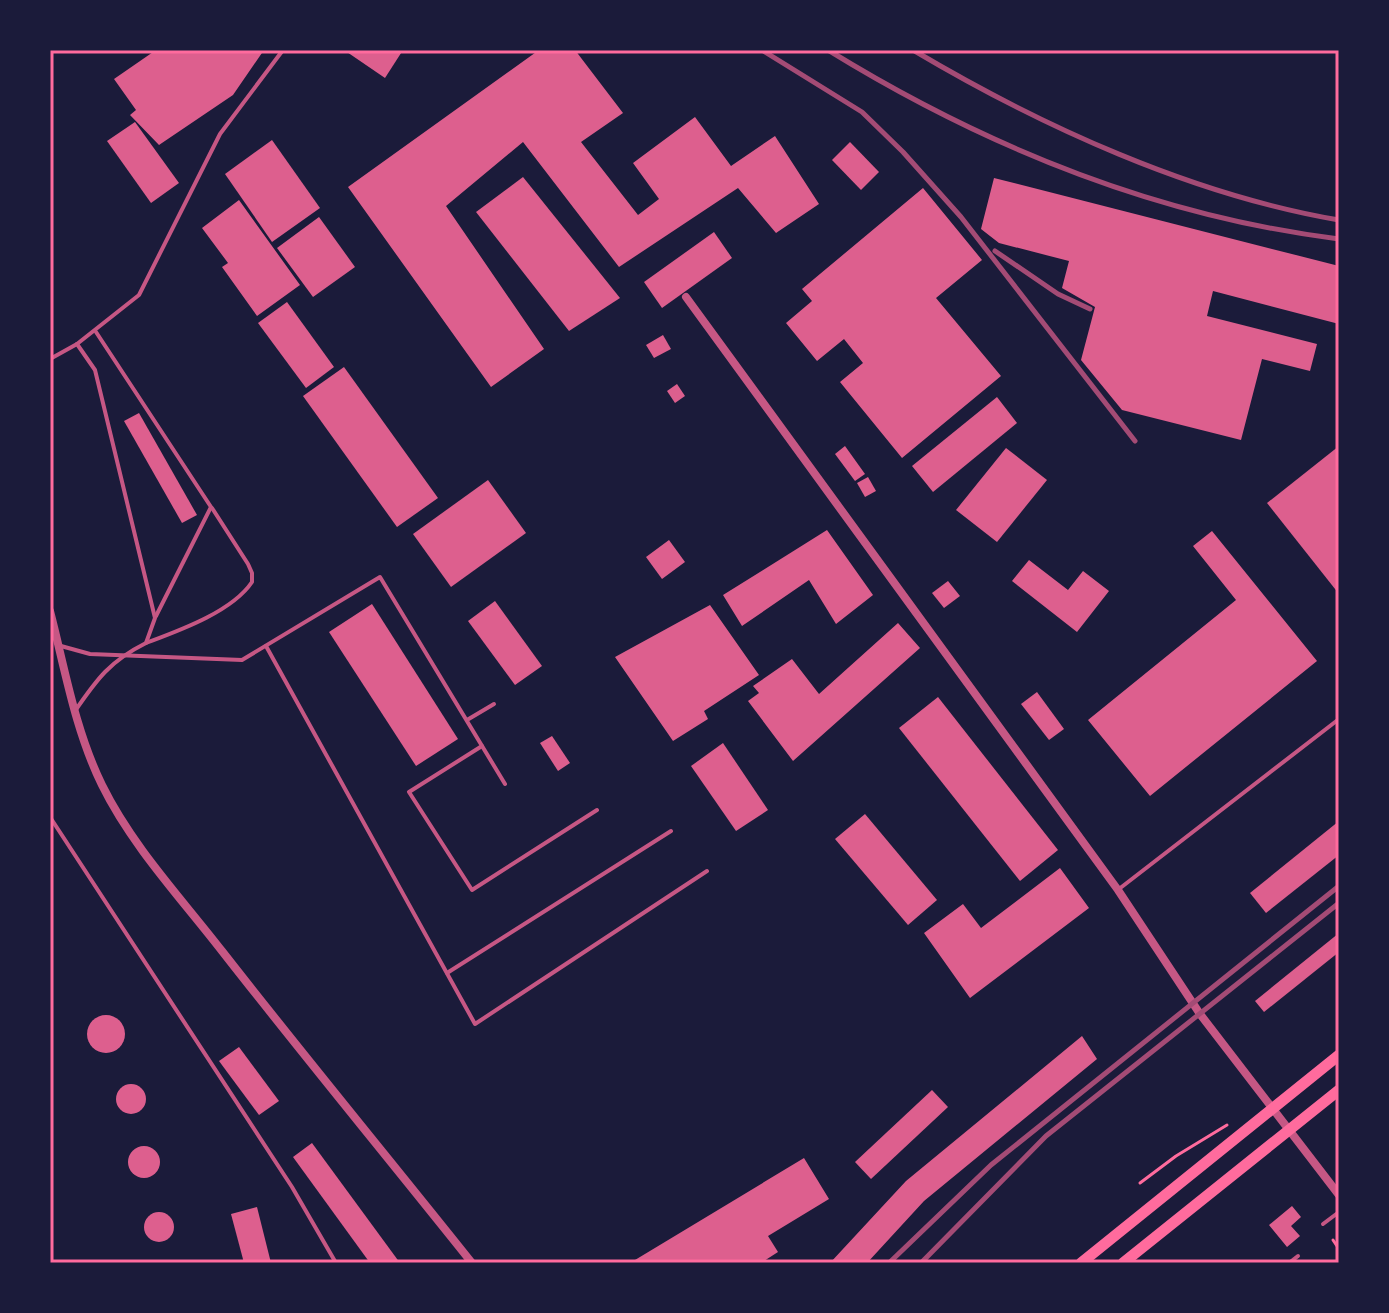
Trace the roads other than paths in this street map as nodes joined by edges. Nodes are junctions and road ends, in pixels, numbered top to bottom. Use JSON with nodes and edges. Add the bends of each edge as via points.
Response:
{"nodes":[{"id":1,"x":283,"y":50,"type":"edge"},
{"id":2,"x":686,"y":297,"type":"dead end"},
{"id":3,"x":95,"y":331,"type":"junction"},
{"id":4,"x":77,"y":344,"type":"junction"},
{"id":5,"x":50,"y":359,"type":"edge"},
{"id":6,"x":211,"y":507,"type":"junction"},
{"id":7,"x":50,"y":611,"type":"edge"},
{"id":8,"x":155,"y":618,"type":"junction"},
{"id":9,"x":146,"y":643,"type":"junction"},
{"id":10,"x":59,"y":645,"type":"junction"},
{"id":11,"x":266,"y":646,"type":"junction"},
{"id":12,"x":121,"y":655,"type":"junction"},
{"id":13,"x":494,"y":704,"type":"dead end"},
{"id":14,"x":75,"y":711,"type":"junction"},
{"id":15,"x":1339,"y":719,"type":"edge"},
{"id":16,"x":467,"y":720,"type":"junction"},
{"id":17,"x":482,"y":746,"type":"junction"},
{"id":18,"x":505,"y":784,"type":"dead end"},
{"id":19,"x":597,"y":810,"type":"dead end"},
{"id":20,"x":50,"y":817,"type":"edge"},
{"id":21,"x":671,"y":831,"type":"dead end"},
{"id":22,"x":707,"y":871,"type":"dead end"},
{"id":23,"x":1118,"y":890,"type":"junction"},
{"id":24,"x":447,"y":973,"type":"junction"},
{"id":25,"x":1339,"y":1055,"type":"edge"},
{"id":26,"x":1339,"y":1090,"type":"edge"},
{"id":27,"x":1272,"y":1110,"type":"junction"},
{"id":28,"x":1288,"y":1131,"type":"junction"},
{"id":29,"x":1339,"y":1195,"type":"edge"},
{"id":30,"x":1339,"y":1212,"type":"edge"},
{"id":31,"x":1323,"y":1224,"type":"dead end"},
{"id":32,"x":1298,"y":1256,"type":"dead end"},
{"id":33,"x":336,"y":1263,"type":"edge"},
{"id":34,"x":472,"y":1263,"type":"edge"},
{"id":35,"x":1081,"y":1263,"type":"edge"},
{"id":36,"x":1123,"y":1263,"type":"edge"},
{"id":37,"x":1289,"y":1263,"type":"edge"}],
"edges":[{"from":1,"to":3,"type":"lane","via":[[220,134],[139,295]]},
{"from":2,"to":23,"type":"street"},
{"from":3,"to":4,"type":"lane"},
{"from":3,"to":6,"type":"lane"},
{"from":4,"to":5,"type":"lane"},
{"from":4,"to":8,"type":"lane","via":[[95,370]]},
{"from":6,"to":8,"type":"lane"},
{"from":6,"to":9,"type":"lane","via":[[248,564],[252,582],[234,600],[186,628]]},
{"from":7,"to":10,"type":"street"},
{"from":8,"to":9,"type":"lane"},
{"from":9,"to":12,"type":"lane"},
{"from":10,"to":12,"type":"lane"},
{"from":10,"to":14,"type":"street"},
{"from":11,"to":12,"type":"lane","via":[[242,660]]},
{"from":11,"to":16,"type":"lane","via":[[380,577]]},
{"from":11,"to":24,"type":"lane"},
{"from":12,"to":14,"type":"lane"},
{"from":13,"to":16,"type":"lane"},
{"from":14,"to":34,"type":"street","via":[[92,764],[127,828]]},
{"from":15,"to":23,"type":"lane"},
{"from":16,"to":17,"type":"lane"},
{"from":17,"to":18,"type":"lane"},
{"from":17,"to":19,"type":"lane","via":[[409,792],[472,890]]},
{"from":20,"to":33,"type":"lane"},
{"from":21,"to":24,"type":"lane"},
{"from":22,"to":24,"type":"lane","via":[[475,1024]]},
{"from":23,"to":27,"type":"street"},
{"from":25,"to":27,"type":"main road"},
{"from":26,"to":28,"type":"main road"},
{"from":27,"to":28,"type":"street"},
{"from":27,"to":35,"type":"main road"},
{"from":28,"to":29,"type":"street"},
{"from":28,"to":36,"type":"main road"},
{"from":30,"to":31,"type":"lane"},
{"from":32,"to":37,"type":"lane"}]}
